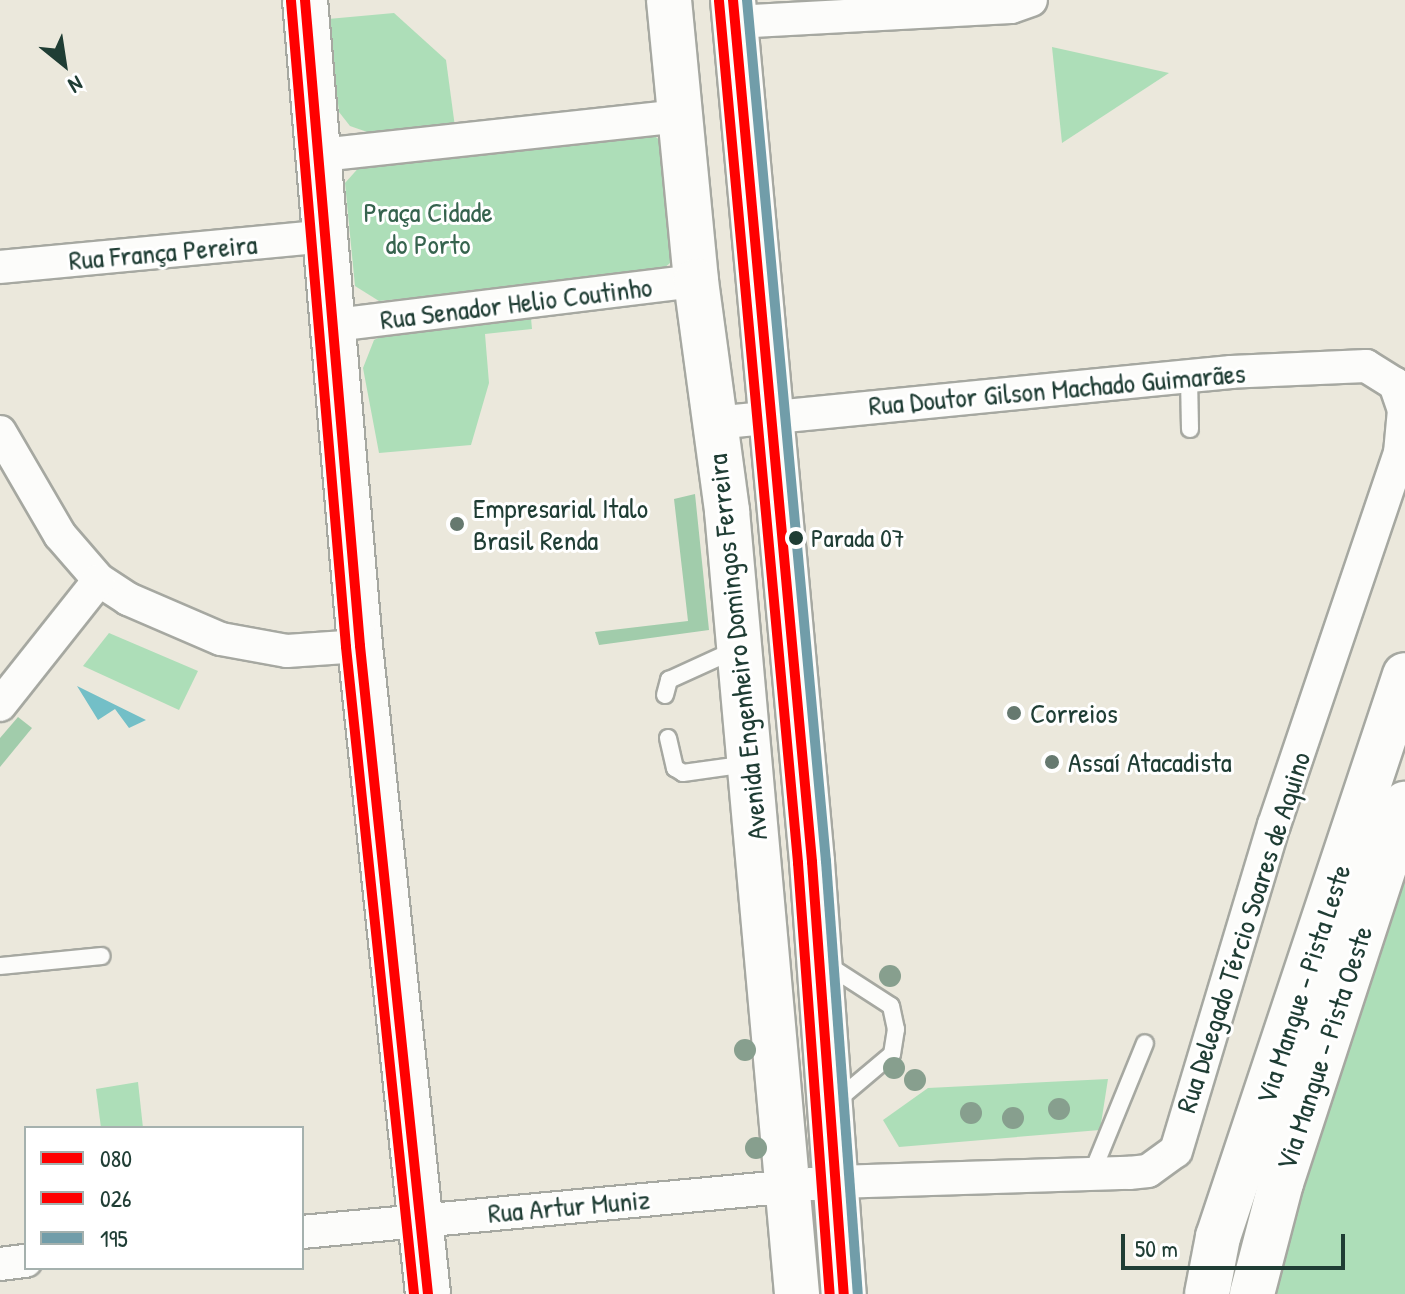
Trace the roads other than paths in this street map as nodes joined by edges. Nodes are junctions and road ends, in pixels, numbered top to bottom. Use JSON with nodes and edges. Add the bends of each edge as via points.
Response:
{"nodes":[{"id":1,"x":305,"y":0,"type":"edge"},
{"id":2,"x":669,"y":0,"type":"edge"},
{"id":3,"x":1018,"y":2,"type":"edge"},
{"id":4,"x":734,"y":11,"type":"edge"},
{"id":5,"x":678,"y":116,"type":"junction"},
{"id":6,"x":321,"y":155,"type":"junction"},
{"id":7,"x":327,"y":236,"type":"junction"},
{"id":8,"x":0,"y":267,"type":"edge"},
{"id":9,"x":696,"y":281,"type":"junction"},
{"id":10,"x":336,"y":325,"type":"junction"},
{"id":11,"x":1189,"y":377,"type":"junction"},
{"id":12,"x":1395,"y":384,"type":"joint"},
{"id":13,"x":769,"y":416,"type":"junction"},
{"id":14,"x":715,"y":423,"type":"junction"},
{"id":15,"x":1190,"y":429,"type":"dead end"},
{"id":16,"x":0,"y":432,"type":"edge"},
{"id":17,"x":99,"y":580,"type":"junction"},
{"id":18,"x":360,"y":646,"type":"junction"},
{"id":19,"x":739,"y":647,"type":"junction"},
{"id":20,"x":1405,"y":675,"type":"edge"},
{"id":21,"x":665,"y":695,"type":"dead end"},
{"id":22,"x":0,"y":705,"type":"edge"},
{"id":23,"x":668,"y":738,"type":"dead end"},
{"id":24,"x":750,"y":763,"type":"junction"},
{"id":25,"x":1405,"y":804,"type":"edge"},
{"id":26,"x":102,"y":956,"type":"dead end"},
{"id":27,"x":819,"y":959,"type":"junction"},
{"id":28,"x":0,"y":966,"type":"edge"},
{"id":29,"x":1145,"y":1043,"type":"dead end"},
{"id":30,"x":830,"y":1106,"type":"junction"},
{"id":31,"x":1092,"y":1173,"type":"junction"},
{"id":32,"x":836,"y":1182,"type":"junction"},
{"id":33,"x":786,"y":1186,"type":"junction"},
{"id":34,"x":421,"y":1219,"type":"junction"},
{"id":35,"x":304,"y":1232,"type":"edge"},
{"id":36,"x":24,"y":1261,"type":"edge"},
{"id":37,"x":0,"y":1264,"type":"edge"},
{"id":38,"x":428,"y":1294,"type":"edge"},
{"id":39,"x":797,"y":1294,"type":"edge"},
{"id":40,"x":844,"y":1294,"type":"edge"},
{"id":41,"x":1207,"y":1294,"type":"edge"},
{"id":42,"x":1252,"y":1294,"type":"edge"}],
"edges":[{"from":1,"to":6,"type":"main road"},
{"from":2,"to":5,"type":"main road","name":"Avenida Engenheiro Domingos Ferreira"},
{"from":3,"to":4,"type":"street"},
{"from":4,"to":13,"type":"main road","name":"Avenida Engenheiro Domingos Ferreira"},
{"from":5,"to":6,"type":"street"},
{"from":5,"to":9,"type":"main road","name":"Avenida Engenheiro Domingos Ferreira"},
{"from":6,"to":7,"type":"main road"},
{"from":7,"to":8,"type":"street","name":"Rua França Pereira"},
{"from":7,"to":10,"type":"main road"},
{"from":9,"to":10,"type":"street","name":"Rua Senador Helio Coutinho"},
{"from":9,"to":14,"type":"main road","name":"Avenida Engenheiro Domingos Ferreira"},
{"from":10,"to":18,"type":"main road"},
{"from":11,"to":12,"type":"street","name":"Rua Doutor Gilson Machado Guimarães","via":[[1366,366]]},
{"from":11,"to":13,"type":"street","name":"Rua Doutor Gilson Machado Guimarães"},
{"from":11,"to":15,"type":"lane"},
{"from":12,"to":31,"type":"street","name":"Rua Delegado Tércio Soares de Aquino","via":[[1404,410],[1400,453],[1274,825],[1176,1151],[1148,1171]]},
{"from":13,"to":14,"type":"street","name":"Rua Doutor Gilson Machado Guimarães"},
{"from":13,"to":27,"type":"main road","name":"Avenida Engenheiro Domingos Ferreira"},
{"from":14,"to":19,"type":"main road","name":"Avenida Engenheiro Domingos Ferreira"},
{"from":16,"to":17,"type":"street","via":[[60,535]]},
{"from":17,"to":18,"type":"street","via":[[170,621],[221,639],[287,651]]},
{"from":17,"to":22,"type":"street"},
{"from":18,"to":34,"type":"main road"},
{"from":19,"to":21,"type":"lane","via":[[669,680]]},
{"from":19,"to":24,"type":"main road","name":"Avenida Engenheiro Domingos Ferreira"},
{"from":20,"to":41,"type":"main road","name":"Via Mangue - Pista Leste","via":[[1218,1237]]},
{"from":23,"to":24,"type":"lane","via":[[675,768],[683,773]]},
{"from":24,"to":33,"type":"main road","name":"Avenida Engenheiro Domingos Ferreira"},
{"from":25,"to":42,"type":"main road","name":"Via Mangue - Pista Oeste","via":[[1285,1168]]},
{"from":26,"to":28,"type":"lane"},
{"from":27,"to":30,"type":"main road","name":"Avenida Engenheiro Domingos Ferreira"},
{"from":27,"to":30,"type":"lane","via":[[891,1006],[896,1029],[892,1054]]},
{"from":29,"to":31,"type":"lane"},
{"from":30,"to":32,"type":"main road","name":"Avenida Engenheiro Domingos Ferreira"},
{"from":31,"to":32,"type":"street","name":"Rua Delegado Tércio Soares de Aquino"},
{"from":32,"to":33,"type":"street","name":"Rua Artur Muniz"},
{"from":32,"to":40,"type":"main road","name":"Avenida Engenheiro Domingos Ferreira"},
{"from":33,"to":34,"type":"street","name":"Rua Artur Muniz"},
{"from":33,"to":39,"type":"main road","name":"Avenida Engenheiro Domingos Ferreira"},
{"from":34,"to":35,"type":"street","name":"Rua Artur Muniz"},
{"from":34,"to":38,"type":"main road"},
{"from":36,"to":37,"type":"street"}]}
